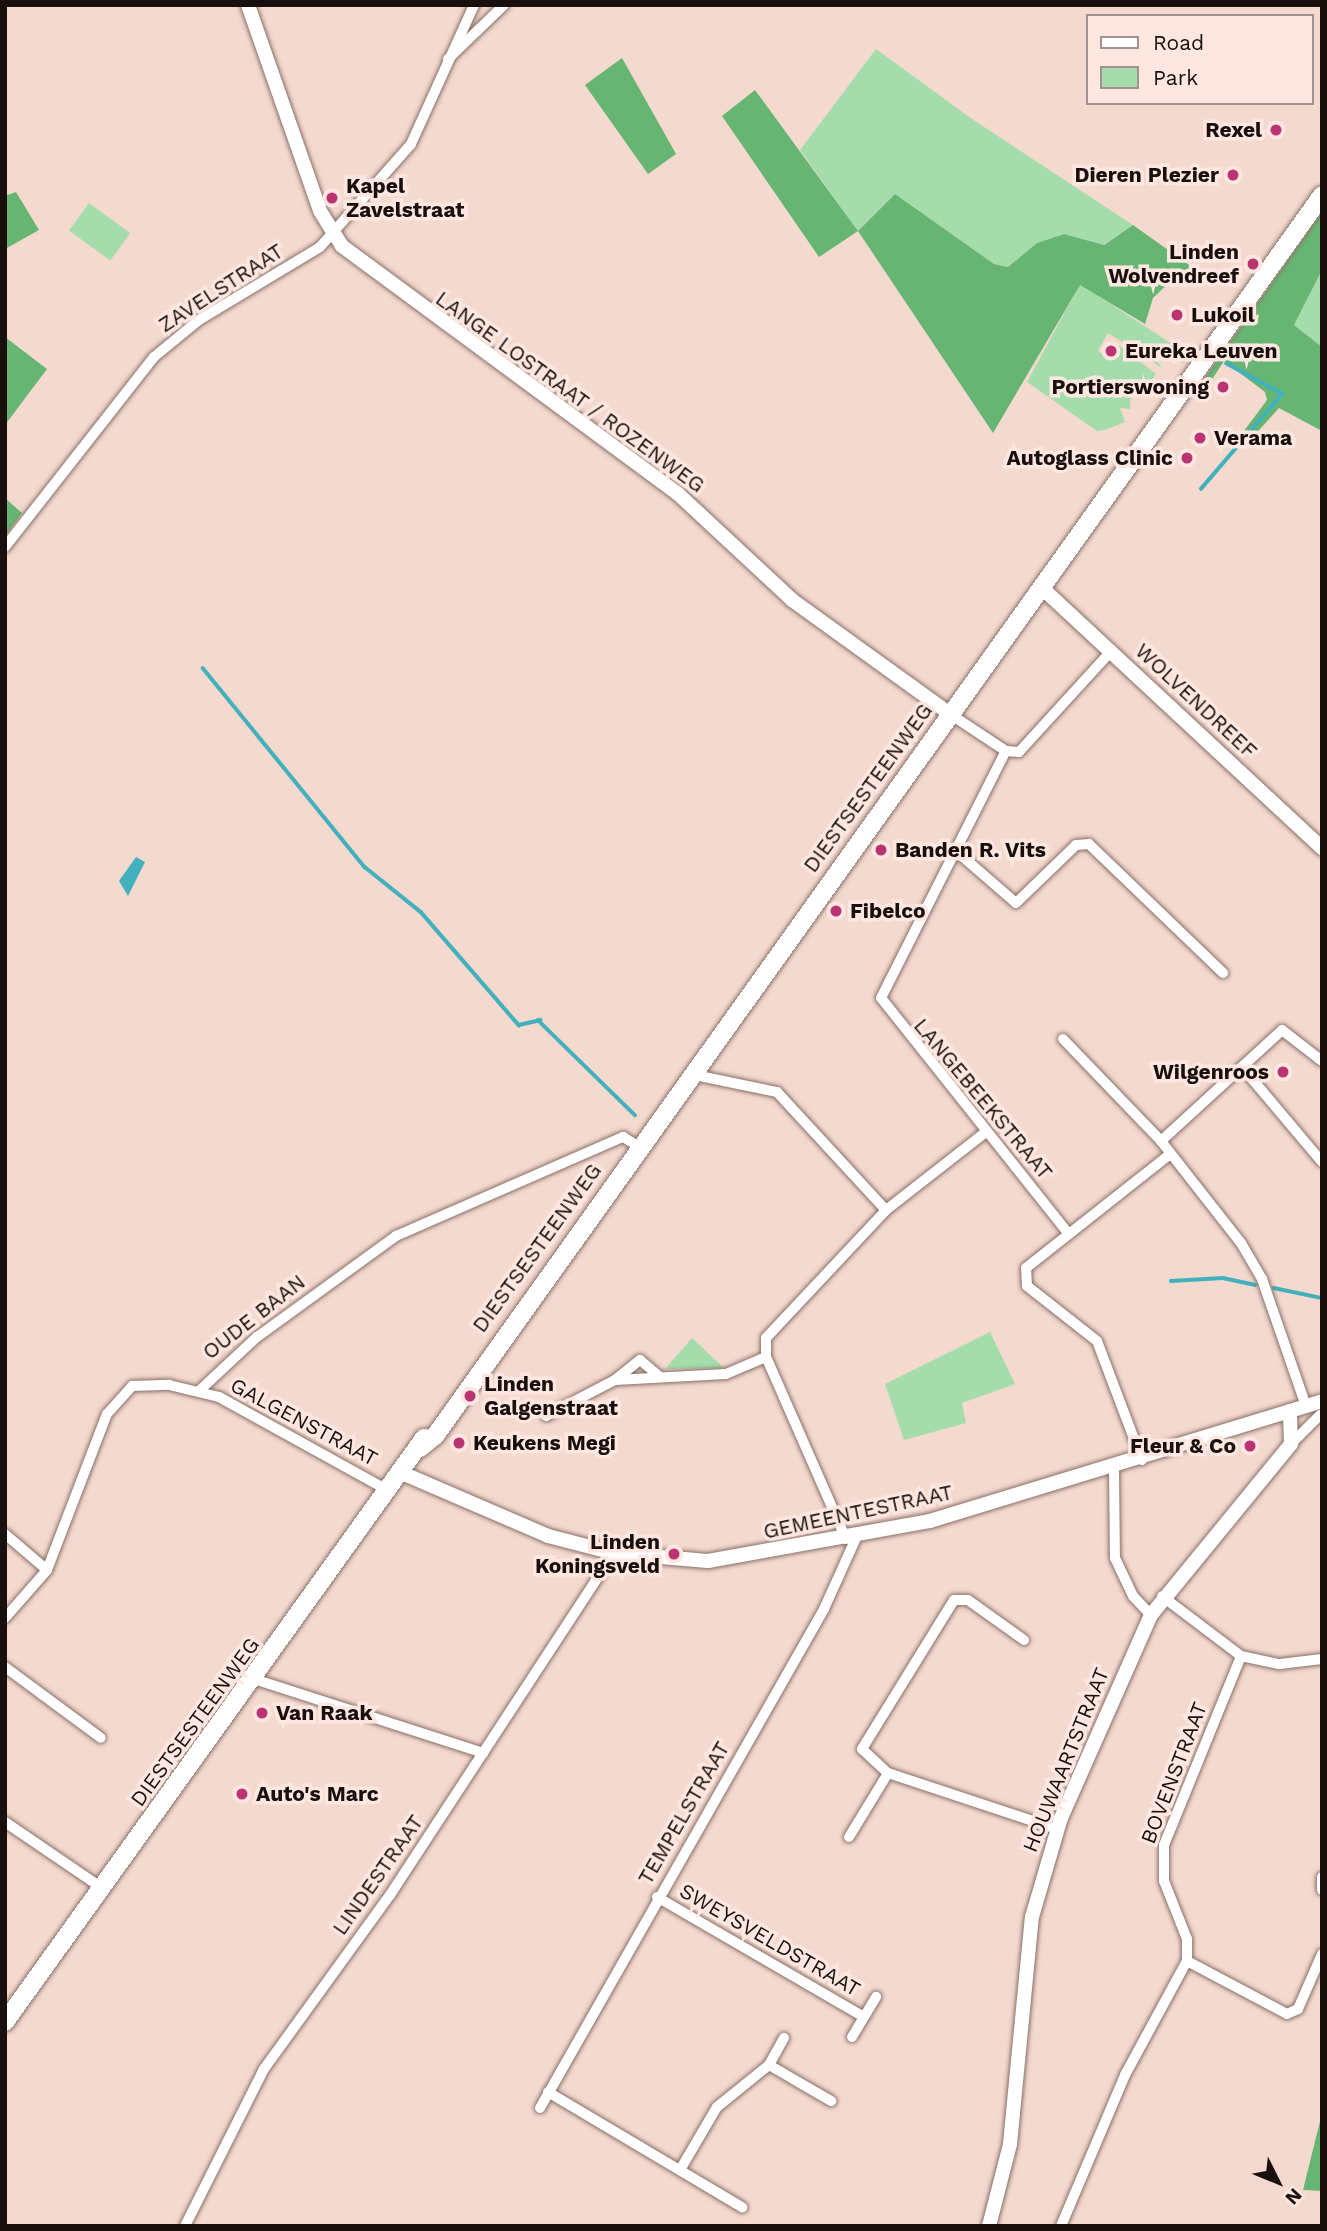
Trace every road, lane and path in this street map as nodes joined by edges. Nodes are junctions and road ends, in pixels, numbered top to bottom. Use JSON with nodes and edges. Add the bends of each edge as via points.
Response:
{"nodes":[{"id":1,"x":248,"y":5,"type":"edge"},
{"id":2,"x":474,"y":5,"type":"edge"},
{"id":3,"x":504,"y":5,"type":"edge"},
{"id":4,"x":448,"y":59,"type":"junction"},
{"id":5,"x":1322,"y":195,"type":"edge"},
{"id":6,"x":331,"y":233,"type":"junction"},
{"id":7,"x":5,"y":547,"type":"edge"},
{"id":8,"x":1041,"y":587,"type":"junction"},
{"id":9,"x":1112,"y":650,"type":"junction"},
{"id":10,"x":950,"y":714,"type":"junction"},
{"id":11,"x":1006,"y":751,"type":"junction"},
{"id":12,"x":1322,"y":848,"type":"edge"},
{"id":13,"x":956,"y":851,"type":"junction"},
{"id":14,"x":1223,"y":973,"type":"dead end"},
{"id":15,"x":1063,"y":1039,"type":"dead end"},
{"id":16,"x":1322,"y":1061,"type":"edge"},
{"id":17,"x":1242,"y":1067,"type":"junction"},
{"id":18,"x":690,"y":1074,"type":"junction"},
{"id":19,"x":986,"y":1132,"type":"junction"},
{"id":20,"x":1161,"y":1142,"type":"junction"},
{"id":21,"x":638,"y":1146,"type":"junction"},
{"id":22,"x":1169,"y":1155,"type":"junction"},
{"id":23,"x":1322,"y":1162,"type":"edge"},
{"id":24,"x":886,"y":1210,"type":"junction"},
{"id":25,"x":1068,"y":1233,"type":"junction"},
{"id":26,"x":766,"y":1357,"type":"junction"},
{"id":27,"x":660,"y":1377,"type":"junction"},
{"id":28,"x":615,"y":1380,"type":"junction"},
{"id":29,"x":199,"y":1391,"type":"junction"},
{"id":30,"x":1306,"y":1406,"type":"junction"},
{"id":31,"x":1321,"y":1408,"type":"edge"},
{"id":32,"x":1290,"y":1411,"type":"junction"},
{"id":33,"x":546,"y":1416,"type":"dead end"},
{"id":34,"x":1291,"y":1444,"type":"junction"},
{"id":35,"x":1142,"y":1460,"type":"junction"},
{"id":36,"x":1114,"y":1469,"type":"junction"},
{"id":37,"x":402,"y":1473,"type":"junction"},
{"id":38,"x":389,"y":1491,"type":"junction"},
{"id":39,"x":5,"y":1534,"type":"edge"},
{"id":40,"x":851,"y":1538,"type":"junction"},
{"id":41,"x":614,"y":1553,"type":"junction"},
{"id":42,"x":47,"y":1570,"type":"junction"},
{"id":43,"x":1162,"y":1596,"type":"junction"},
{"id":44,"x":1151,"y":1615,"type":"junction"},
{"id":45,"x":5,"y":1618,"type":"edge"},
{"id":46,"x":1024,"y":1640,"type":"dead end"},
{"id":47,"x":1241,"y":1656,"type":"junction"},
{"id":48,"x":1322,"y":1659,"type":"edge"},
{"id":49,"x":5,"y":1667,"type":"edge"},
{"id":50,"x":254,"y":1679,"type":"junction"},
{"id":51,"x":101,"y":1738,"type":"dead end"},
{"id":52,"x":483,"y":1753,"type":"junction"},
{"id":53,"x":888,"y":1773,"type":"junction"},
{"id":54,"x":5,"y":1822,"type":"edge"},
{"id":55,"x":1057,"y":1829,"type":"junction"},
{"id":56,"x":849,"y":1837,"type":"dead end"},
{"id":57,"x":1322,"y":1877,"type":"edge"},
{"id":58,"x":102,"y":1888,"type":"junction"},
{"id":59,"x":1322,"y":1890,"type":"edge"},
{"id":60,"x":657,"y":1897,"type":"junction"},
{"id":61,"x":1322,"y":1954,"type":"edge"},
{"id":62,"x":1187,"y":1961,"type":"junction"},
{"id":63,"x":876,"y":1997,"type":"dead end"},
{"id":64,"x":864,"y":2017,"type":"junction"},
{"id":65,"x":5,"y":2022,"type":"edge"},
{"id":66,"x":852,"y":2037,"type":"dead end"},
{"id":67,"x":784,"y":2038,"type":"dead end"},
{"id":68,"x":769,"y":2065,"type":"junction"},
{"id":69,"x":548,"y":2092,"type":"junction"},
{"id":70,"x":831,"y":2101,"type":"dead end"},
{"id":71,"x":540,"y":2108,"type":"dead end"},
{"id":72,"x":680,"y":2170,"type":"junction"},
{"id":73,"x":742,"y":2207,"type":"dead end"},
{"id":74,"x":186,"y":2226,"type":"edge"},
{"id":75,"x":989,"y":2226,"type":"edge"},
{"id":76,"x":1061,"y":2226,"type":"edge"}],
"edges":[{"from":1,"to":6,"type":"street"},
{"from":2,"to":4,"type":"street","name":"ZAVELSTRAAT"},
{"from":3,"to":4,"type":"street","name":"ZAVELSTRAAT"},
{"from":4,"to":6,"type":"street","name":"ZAVELSTRAAT","via":[[419,134]]},
{"from":5,"to":8,"type":"main road","name":"DIESTSESTEENWEG"},
{"from":6,"to":7,"type":"street","name":"ZAVELSTRAAT","via":[[314,252],[160,351]]},
{"from":6,"to":10,"type":"street","name":"LANGE LOSTRAAT / ROZENWEG","via":[[395,289],[677,494],[806,611]]},
{"from":8,"to":9,"type":"street","name":"WOLVENDREEF"},
{"from":8,"to":10,"type":"main road","name":"DIESTSESTEENWEG"},
{"from":9,"to":11,"type":"street","via":[[1019,752]]},
{"from":9,"to":12,"type":"street","name":"WOLVENDREEF"},
{"from":10,"to":11,"type":"street"},
{"from":10,"to":18,"type":"main road","name":"DIESTSESTEENWEG"},
{"from":11,"to":13,"type":"street"},
{"from":13,"to":14,"type":"street","via":[[1016,903],[1076,845],[1089,844]]},
{"from":13,"to":19,"type":"street","name":"LANGEBEEKSTRAAT","via":[[908,954],[884,985],[884,1010]]},
{"from":15,"to":20,"type":"street"},
{"from":16,"to":17,"type":"street","via":[[1282,1030]]},
{"from":17,"to":20,"type":"street"},
{"from":17,"to":23,"type":"street"},
{"from":18,"to":21,"type":"main road","name":"DIESTSESTEENWEG"},
{"from":18,"to":24,"type":"street","via":[[776,1091]]},
{"from":19,"to":24,"type":"street"},
{"from":19,"to":25,"type":"street","name":"LANGEBEEKSTRAAT"},
{"from":20,"to":22,"type":"street"},
{"from":21,"to":29,"type":"street","name":"OUDE BAAN","via":[[623,1137],[396,1236],[257,1337]]},
{"from":21,"to":37,"type":"main road","name":"DIESTSESTEENWEG","via":[[451,1406],[435,1436]]},
{"from":22,"to":25,"type":"street"},
{"from":22,"to":30,"type":"street","via":[[1241,1243],[1262,1279]]},
{"from":24,"to":26,"type":"street","via":[[766,1338]]},
{"from":25,"to":35,"type":"street","via":[[1026,1268],[1027,1286],[1097,1340]]},
{"from":26,"to":27,"type":"street","via":[[726,1374]]},
{"from":26,"to":40,"type":"street"},
{"from":27,"to":28,"type":"street"},
{"from":27,"to":28,"type":"street","via":[[640,1360]]},
{"from":28,"to":33,"type":"street"},
{"from":29,"to":38,"type":"street","name":"GALGENSTRAAT"},
{"from":29,"to":42,"type":"street","name":"OUDE BAAN","via":[[143,1383],[113,1402]]},
{"from":30,"to":31,"type":"street","name":"GEMEENTESTRAAT"},
{"from":30,"to":32,"type":"street","name":"GEMEENTESTRAAT"},
{"from":31,"to":34,"type":"street","name":"HOUWAARTSTRAAT"},
{"from":32,"to":34,"type":"street"},
{"from":32,"to":35,"type":"street","name":"GEMEENTESTRAAT"},
{"from":34,"to":43,"type":"street","name":"HOUWAARTSTRAAT"},
{"from":35,"to":36,"type":"street","name":"GEMEENTESTRAAT"},
{"from":36,"to":40,"type":"street","name":"GEMEENTESTRAAT"},
{"from":36,"to":44,"type":"street","via":[[1115,1558],[1133,1596]]},
{"from":37,"to":38,"type":"main road","name":"DIESTSESTEENWEG"},
{"from":37,"to":41,"type":"street","name":"GEMEENTESTRAAT","via":[[526,1528]]},
{"from":38,"to":50,"type":"main road","name":"DIESTSESTEENWEG"},
{"from":39,"to":42,"type":"street"},
{"from":40,"to":41,"type":"street","name":"GEMEENTESTRAAT","via":[[708,1561]]},
{"from":40,"to":60,"type":"street","name":"TEMPELSTRAAT","via":[[830,1598]]},
{"from":41,"to":52,"type":"street","name":"LINDESTRAAT"},
{"from":42,"to":45,"type":"street","name":"OUDE BAAN"},
{"from":43,"to":44,"type":"street","name":"HOUWAARTSTRAAT"},
{"from":43,"to":47,"type":"street","via":[[1239,1648]]},
{"from":44,"to":55,"type":"street","name":"HOUWAARTSTRAAT"},
{"from":46,"to":53,"type":"street","via":[[968,1600],[954,1600],[863,1743],[866,1757]]},
{"from":47,"to":48,"type":"street","via":[[1280,1664]]},
{"from":47,"to":62,"type":"street","name":"BOVENSTRAAT","via":[[1164,1845],[1164,1881],[1187,1939]]},
{"from":49,"to":51,"type":"street"},
{"from":50,"to":52,"type":"street"},
{"from":50,"to":58,"type":"main road","name":"DIESTSESTEENWEG"},
{"from":52,"to":74,"type":"street","name":"LINDESTRAAT","via":[[264,2069]]},
{"from":53,"to":55,"type":"street"},
{"from":53,"to":56,"type":"street"},
{"from":54,"to":58,"type":"street"},
{"from":55,"to":75,"type":"street","name":"HOUWAARTSTRAAT","via":[[1024,1959],[1010,2144]]},
{"from":57,"to":59,"type":"street"},
{"from":58,"to":65,"type":"main road","name":"DIESTSESTEENWEG"},
{"from":60,"to":64,"type":"street","name":"SWEYSVELDSTRAAT"},
{"from":60,"to":69,"type":"street","name":"TEMPELSTRAAT"},
{"from":61,"to":62,"type":"street","via":[[1298,2009],[1287,2014]]},
{"from":62,"to":76,"type":"street","via":[[1125,2074]]},
{"from":63,"to":64,"type":"street","name":"SWEYSVELDSTRAAT"},
{"from":64,"to":66,"type":"street","name":"SWEYSVELDSTRAAT"},
{"from":67,"to":68,"type":"street"},
{"from":68,"to":70,"type":"street"},
{"from":68,"to":72,"type":"street","via":[[717,2107]]},
{"from":69,"to":71,"type":"street","name":"TEMPELSTRAAT"},
{"from":69,"to":72,"type":"street"},
{"from":72,"to":73,"type":"street"}]}
